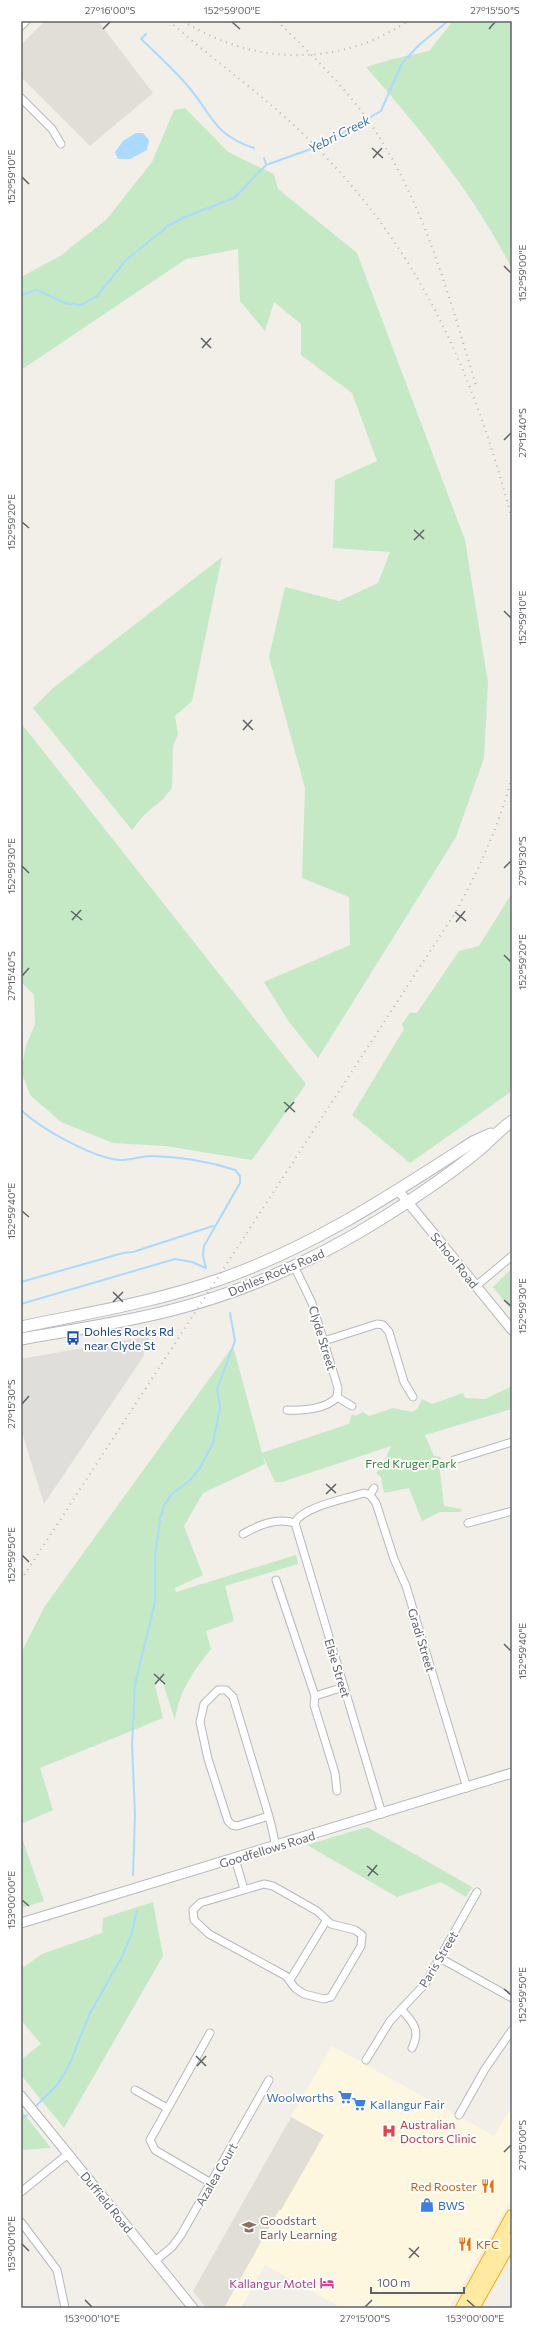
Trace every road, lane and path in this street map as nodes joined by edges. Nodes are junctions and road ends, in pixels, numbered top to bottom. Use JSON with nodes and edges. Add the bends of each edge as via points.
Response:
{"nodes":[{"id":1,"x":26,"y":21,"type":"edge"},
{"id":2,"x":21,"y":26,"type":"edge"},
{"id":3,"x":21,"y":98,"type":"edge"},
{"id":4,"x":61,"y":144,"type":"dead end"},
{"id":5,"x":512,"y":1121,"type":"edge"},
{"id":6,"x":499,"y":1130,"type":"junction"},
{"id":7,"x":398,"y":1190,"type":"junction"},
{"id":8,"x":407,"y":1202,"type":"junction"},
{"id":9,"x":512,"y":1256,"type":"edge"},
{"id":10,"x":294,"y":1266,"type":"junction"},
{"id":11,"x":476,"y":1286,"type":"junction"},
{"id":12,"x":21,"y":1326,"type":"edge"},
{"id":13,"x":512,"y":1330,"type":"edge"},
{"id":14,"x":21,"y":1339,"type":"edge"},
{"id":15,"x":324,"y":1341,"type":"junction"},
{"id":16,"x":337,"y":1397,"type":"junction"},
{"id":17,"x":413,"y":1397,"type":"dead end"},
{"id":18,"x":352,"y":1406,"type":"dead end"},
{"id":19,"x":287,"y":1410,"type":"dead end"},
{"id":20,"x":512,"y":1442,"type":"edge"},
{"id":21,"x":454,"y":1460,"type":"dead end"},
{"id":22,"x":374,"y":1488,"type":"dead end"},
{"id":23,"x":370,"y":1495,"type":"junction"},
{"id":24,"x":512,"y":1511,"type":"edge"},
{"id":25,"x":295,"y":1523,"type":"junction"},
{"id":26,"x":468,"y":1523,"type":"dead end"},
{"id":27,"x":243,"y":1534,"type":"dead end"},
{"id":28,"x":276,"y":1580,"type":"dead end"},
{"id":29,"x":344,"y":1687,"type":"junction"},
{"id":30,"x":315,"y":1696,"type":"junction"},
{"id":31,"x":512,"y":1774,"type":"edge"},
{"id":32,"x":467,"y":1788,"type":"junction"},
{"id":33,"x":337,"y":1791,"type":"dead end"},
{"id":34,"x":382,"y":1814,"type":"junction"},
{"id":35,"x":269,"y":1816,"type":"junction"},
{"id":36,"x":276,"y":1846,"type":"junction"},
{"id":37,"x":236,"y":1859,"type":"junction"},
{"id":38,"x":244,"y":1889,"type":"junction"},
{"id":39,"x":477,"y":1892,"type":"dead end"},
{"id":40,"x":326,"y":1921,"type":"junction"},
{"id":41,"x":21,"y":1923,"type":"edge"},
{"id":42,"x":440,"y":1958,"type":"junction"},
{"id":43,"x":290,"y":1980,"type":"junction"},
{"id":44,"x":512,"y":1998,"type":"edge"},
{"id":45,"x":401,"y":2009,"type":"junction"},
{"id":46,"x":512,"y":2030,"type":"edge"},
{"id":47,"x":210,"y":2033,"type":"dead end"},
{"id":48,"x":412,"y":2048,"type":"dead end"},
{"id":49,"x":366,"y":2060,"type":"dead end"},
{"id":50,"x":269,"y":2080,"type":"dead end"},
{"id":51,"x":135,"y":2090,"type":"dead end"},
{"id":52,"x":21,"y":2096,"type":"edge"},
{"id":53,"x":167,"y":2108,"type":"junction"},
{"id":54,"x":459,"y":2115,"type":"dead end"},
{"id":55,"x":68,"y":2154,"type":"junction"},
{"id":56,"x":211,"y":2183,"type":"junction"},
{"id":57,"x":21,"y":2192,"type":"edge"},
{"id":58,"x":512,"y":2216,"type":"edge"},
{"id":59,"x":21,"y":2222,"type":"edge"},
{"id":60,"x":512,"y":2240,"type":"edge"},
{"id":61,"x":155,"y":2261,"type":"junction"},
{"id":62,"x":65,"y":2308,"type":"edge"},
{"id":63,"x":193,"y":2308,"type":"edge"},
{"id":64,"x":462,"y":2308,"type":"edge"},
{"id":65,"x":473,"y":2308,"type":"edge"}],
"edges":[{"from":1,"to":2,"type":"street"},
{"from":3,"to":4,"type":"street","via":[[52,129]]},
{"from":5,"to":6,"type":"main road","name":"Dohles Rocks Road"},
{"from":6,"to":7,"type":"main road","name":"Dohles Rocks Road","via":[[473,1142]]},
{"from":6,"to":8,"type":"main road","name":"Dohles Rocks Road","via":[[478,1150]]},
{"from":7,"to":8,"type":"street","name":"School Road"},
{"from":7,"to":12,"type":"main road","name":"Dohles Rocks Road","via":[[347,1222],[303,1245],[218,1280],[139,1302]]},
{"from":8,"to":10,"type":"main road","name":"Dohles Rocks Road","via":[[350,1238]]},
{"from":8,"to":11,"type":"street","name":"School Road"},
{"from":9,"to":11,"type":"street"},
{"from":10,"to":14,"type":"main road","name":"Dohles Rocks Road","via":[[227,1293],[173,1310]]},
{"from":10,"to":15,"type":"street","name":"Clyde Street","via":[[312,1303]]},
{"from":11,"to":13,"type":"street","name":"School Road"},
{"from":15,"to":16,"type":"street","name":"Clyde Street","via":[[338,1388]]},
{"from":15,"to":17,"type":"street","via":[[376,1324],[383,1325],[389,1332],[405,1385]]},
{"from":16,"to":18,"type":"street"},
{"from":16,"to":19,"type":"street","via":[[332,1402],[305,1410]]},
{"from":20,"to":21,"type":"street"},
{"from":22,"to":23,"type":"street"},
{"from":23,"to":25,"type":"street","via":[[364,1493],[306,1512],[298,1517]]},
{"from":23,"to":32,"type":"street","name":"Gradi Street","via":[[376,1503],[396,1566],[406,1586]]},
{"from":24,"to":26,"type":"street"},
{"from":25,"to":27,"type":"street","via":[[276,1521]]},
{"from":25,"to":29,"type":"street","name":"Elsie Street"},
{"from":28,"to":30,"type":"street"},
{"from":29,"to":30,"type":"street"},
{"from":29,"to":34,"type":"street","name":"Elsie Street"},
{"from":30,"to":33,"type":"street","via":[[314,1705],[335,1773]]},
{"from":31,"to":32,"type":"street","name":"Goodfellows Road"},
{"from":32,"to":34,"type":"street","name":"Goodfellows Road"},
{"from":34,"to":36,"type":"street","name":"Goodfellows Road"},
{"from":35,"to":35,"type":"street","via":[[233,1697],[226,1690],[218,1690],[204,1704],[200,1722],[208,1759],[228,1821],[237,1826]]},
{"from":35,"to":36,"type":"street"},
{"from":36,"to":37,"type":"street","name":"Goodfellows Road"},
{"from":37,"to":38,"type":"street"},
{"from":37,"to":41,"type":"street","name":"Goodfellows Road"},
{"from":38,"to":40,"type":"street","via":[[270,1885],[317,1911]]},
{"from":38,"to":43,"type":"street","via":[[197,1905],[193,1910],[194,1920],[202,1930],[265,1963]]},
{"from":39,"to":42,"type":"street","name":"Paris Street"},
{"from":40,"to":43,"type":"street"},
{"from":40,"to":43,"type":"street","via":[[339,1928],[358,1931],[363,1940],[335,1994],[326,1999],[308,1995],[296,1988]]},
{"from":42,"to":44,"type":"street"},
{"from":42,"to":45,"type":"street","name":"Paris Street","via":[[423,1988]]},
{"from":45,"to":48,"type":"street","via":[[416,2029],[417,2037]]},
{"from":45,"to":49,"type":"street","name":"Paris Street","via":[[383,2030]]},
{"from":46,"to":54,"type":"street"},
{"from":47,"to":53,"type":"street"},
{"from":50,"to":56,"type":"street","name":"Azalea Court"},
{"from":51,"to":53,"type":"street"},
{"from":52,"to":55,"type":"street","name":"Duffield Road"},
{"from":53,"to":56,"type":"street","via":[[152,2135],[152,2146]]},
{"from":55,"to":57,"type":"street"},
{"from":55,"to":61,"type":"street","name":"Duffield Road"},
{"from":56,"to":61,"type":"street","name":"Azalea Court","via":[[181,2235],[172,2247]]},
{"from":58,"to":64,"type":"highway"},
{"from":59,"to":62,"type":"street","via":[[57,2270]]},
{"from":60,"to":65,"type":"highway"},
{"from":61,"to":63,"type":"street","name":"Duffield Road"}]}
